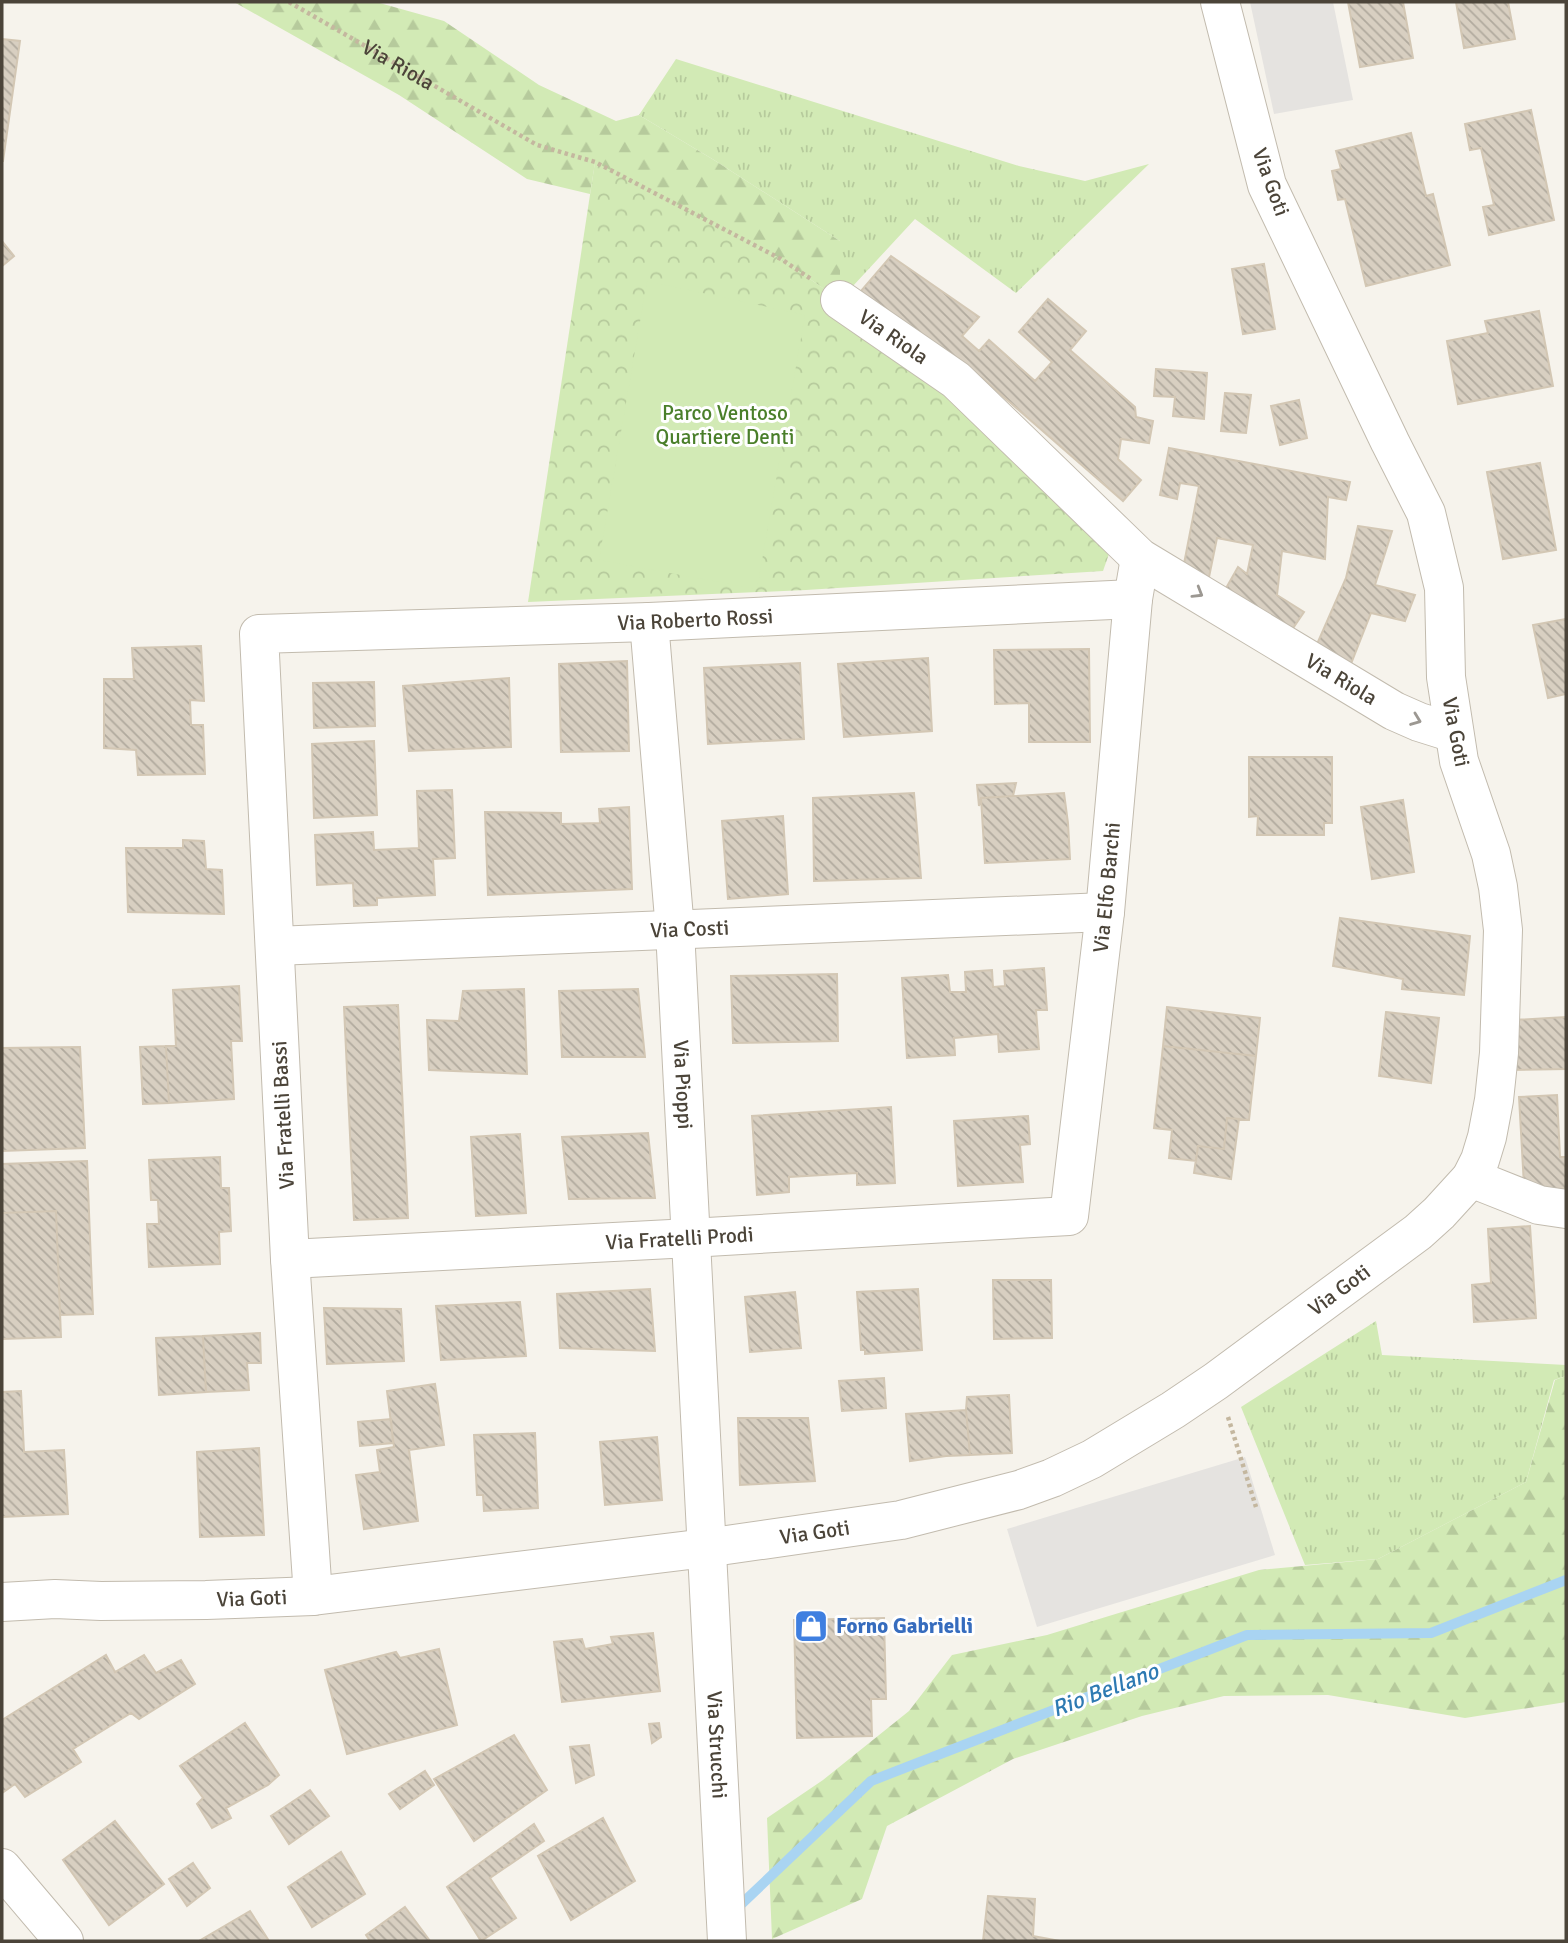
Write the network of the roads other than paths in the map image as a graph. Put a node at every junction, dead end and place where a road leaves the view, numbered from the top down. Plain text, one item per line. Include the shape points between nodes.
1 (1220, 2) edge
2 (840, 300) road end
3 (1140, 558) junction
4 (1133, 599) junction
5 (649, 622) junction
6 (259, 634) joint
7 (1454, 733) junction
8 (1105, 912) junction
9 (675, 930) junction
10 (275, 946) junction
11 (1471, 1178) junction
12 (1566, 1209) edge
13 (1069, 1216) joint
14 (690, 1238) junction
15 (290, 1259) junction
16 (706, 1548) junction
17 (313, 1596) junction
18 (2, 1602) edge
19 (2, 1868) edge
20 (64, 1941) edge
21 (727, 1941) edge

1 - 7 street, Via Goti via 1267,186 1426,513 1444,588 1446,677
2 - 3 street, Via Riola via 956,380
3 - 4 street, Via Elfo Barchi
3 -> 7 street, Via Riola via 1394,711
4 - 5 street, Via Roberto Rossi
4 - 8 street, Via Elfo Barchi
5 - 6 street, Via Roberto Rossi
5 - 9 street, Via Pioppi
6 - 10 street, Via Fratelli Bassi
7 - 11 street, Via Goti via 1491,854 1503,930 1494,1100 1487,1137
8 - 9 street, Via Costi
8 - 13 street, Via Elfo Barchi
9 - 10 street, Via Costi
9 - 14 street, Via Pioppi
10 - 15 street, Via Fratelli Bassi
11 - 12 street via 1539,1205
11 - 16 street, Via Goti via 1418,1231 1216,1381 1093,1459 1019,1490 901,1520
13 - 14 street, Via Fratelli Prodi
14 - 15 street, Via Fratelli Prodi
14 - 16 street, Via Pioppi
15 - 17 street, Via Fratelli Bassi
16 - 17 street, Via Goti
16 - 21 street, Via Strucchi
17 - 18 street, Via Goti
19 - 20 street

